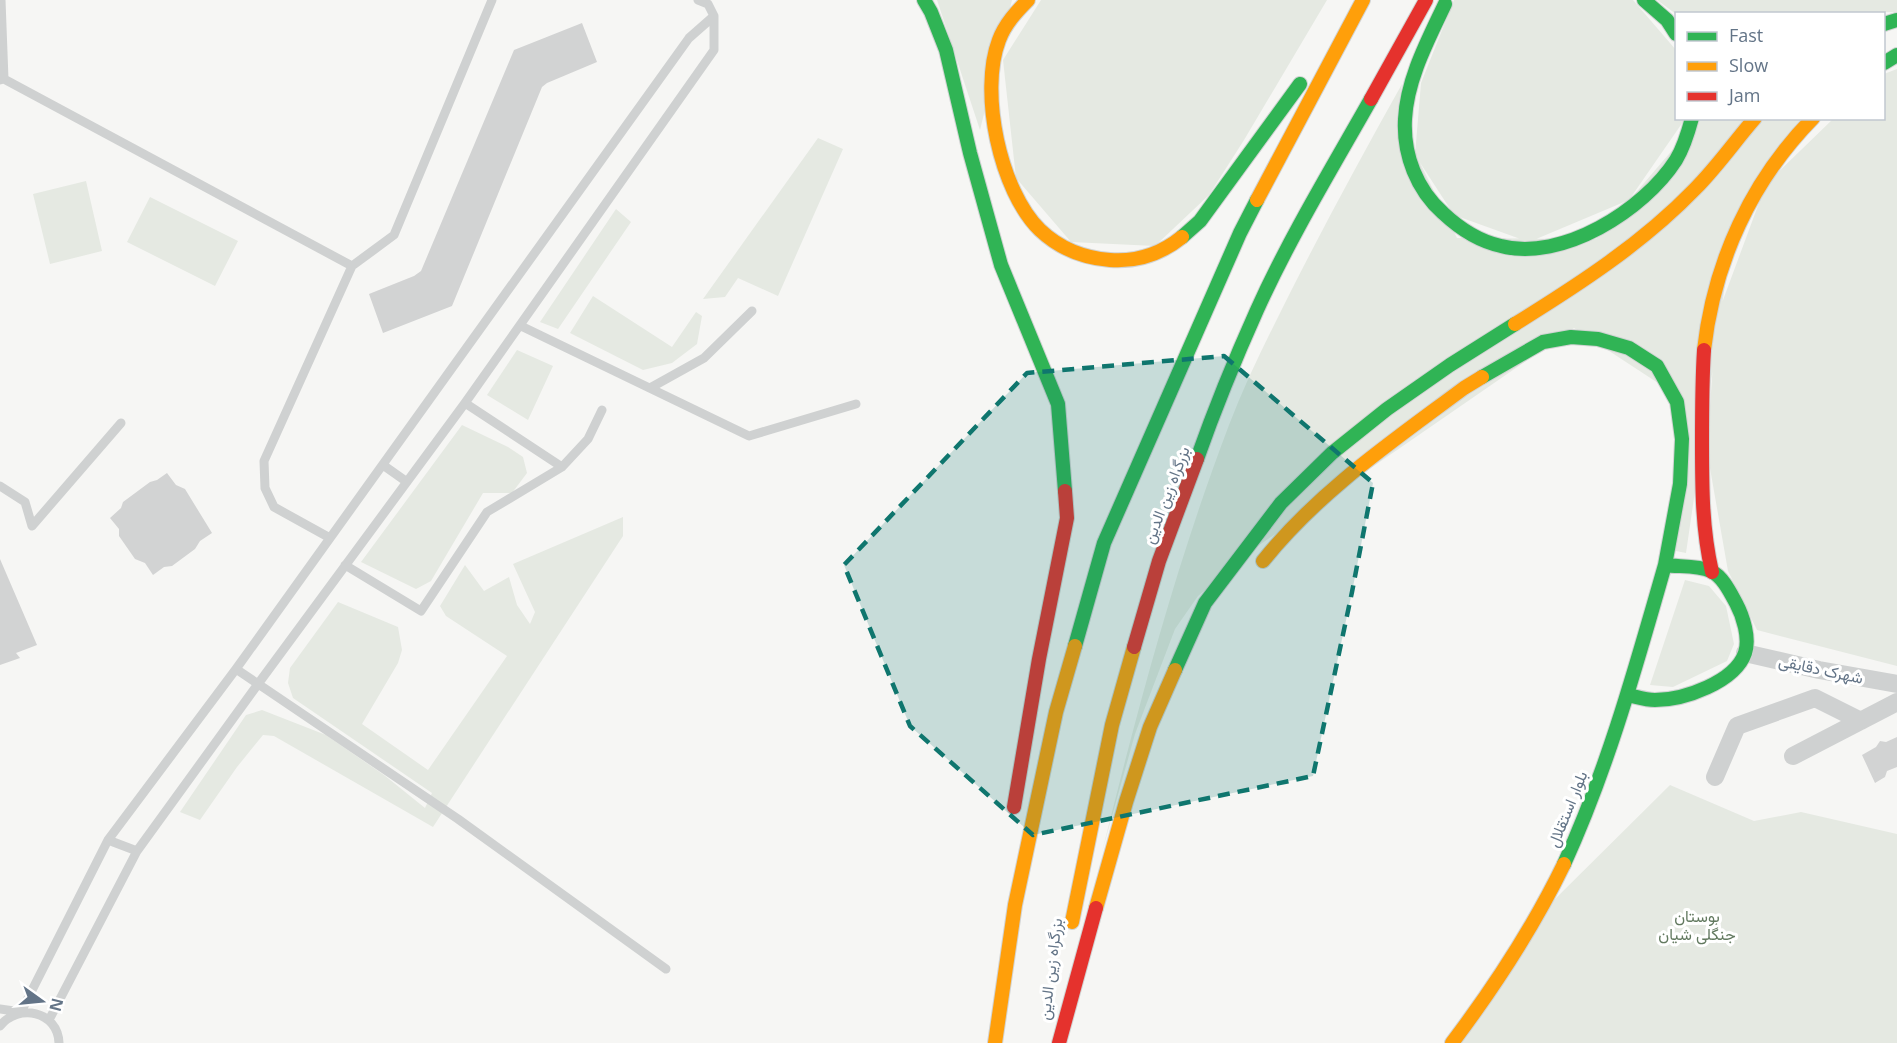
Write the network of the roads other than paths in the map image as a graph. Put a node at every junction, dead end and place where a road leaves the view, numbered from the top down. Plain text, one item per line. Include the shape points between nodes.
1 (1, 0) edge
2 (492, 0) edge
3 (698, 0) edge
4 (924, 0) edge
5 (1028, 0) edge
6 (1362, 0) edge
7 (1426, 0) edge
8 (1447, 0) edge
9 (1644, 0) edge
10 (714, 16) junction
11 (1675, 31) edge
12 (2, 79) edge
13 (1691, 120) edge
14 (1753, 120) edge
15 (1811, 120) edge
16 (352, 266) junction
17 (752, 311) dead end
18 (521, 326) junction
19 (650, 388) junction
20 (465, 403) junction
21 (856, 404) dead end
22 (602, 410) dead end
23 (121, 423) dead end
24 (383, 465) junction
25 (562, 467) junction
26 (407, 482) junction
27 (0, 486) edge
28 (1701, 507) junction
29 (330, 538) junction
30 (345, 565) junction
31 (1665, 565) junction
32 (1712, 572) junction
33 (1680, 574) junction
34 (1251, 576) dead end
35 (1209, 628) dead end
36 (1745, 652) junction
37 (1176, 667) junction
38 (236, 669) junction
39 (258, 684) junction
40 (1897, 684) edge
41 (1639, 700) junction
42 (1897, 702) edge
43 (1861, 721) junction
44 (1626, 741) dead end
45 (1793, 756) dead end
46 (1715, 777) dead end
47 (1609, 790) dead end
48 (1012, 819) dead end
49 (108, 840) junction
50 (137, 851) junction
51 (1008, 876) dead end
52 (1012, 922) junction
53 (1071, 932) dead end
54 (1068, 954) dead end
55 (666, 969) dead end
56 (0, 1009) edge
57 (21, 1012) junction
58 (49, 1020) junction
59 (0, 1026) edge
60 (59, 1043) edge
61 (995, 1043) edge
62 (1059, 1043) edge
63 (1452, 1043) edge

1 - 12 lane
2 - 16 lane via 394,235
3 - 10 lane via 708,4
4 - 48 main road via 946,50 1001,265 1058,404 1066,518
5 - 6 main road via 1007,23 997,44 991,101 1001,156 1018,200 1032,221 1062,246 1084,256 1127,260 1168,248 1200,221
6 - 52 main road via 1240,233 1104,543 1056,712
7 - 53 main road, بزرگراه زین الدین via 1297,230 1224,388 1159,561 1112,725
8 - 13 main road via 1412,87 1405,139 1412,169 1423,192 1449,222 1469,236 1495,245 1533,250 1557,246 1611,222 1660,182 1679,154
9 - 11 main road
10 - 18 lane via 714,50
10 - 24 lane via 689,38
12 - 16 lane
14 - 37 main road via 1696,188 1660,222 1564,293 1387,409 1332,453 1281,503 1205,603
15 - 28 main road via 1778,158 1749,202 1712,295 1703,367
16 - 29 lane via 264,461 265,488 274,507
17 - 19 lane via 704,358
18 - 19 lane
18 - 20 lane
19 - 21 lane via 748,436
20 - 25 lane
20 - 26 lane
22 - 25 lane via 588,439
23 - 27 lane via 32,526 25,502
24 - 26 lane
24 - 29 lane
25 - 30 lane via 487,512 421,611
26 - 30 lane
28 - 32 main road via 1704,543
28 - 33 main road
29 - 38 lane
30 - 39 lane
31 - 33 main road
31 - 34 main road, بلوار استقلال via 1680,484 1682,439 1677,402 1657,366 1629,348 1598,339 1571,338 1543,342 1455,395 1354,470 1286,532
31 - 41 main road, بلوار استقلال
32 - 33 main road via 1698,568
32 - 36 main road via 1727,585 1740,611
35 - 37 main road
36 - 40 street, شهرک دقایقی
36 - 41 main road via 1733,670 1715,684 1690,695
37 - 62 main road via 1132,780
38 - 39 lane
38 - 49 lane
39 - 50 lane
39 - 55 lane via 458,819
41 - 63 main road, بلوار استقلال via 1548,896 1516,954
42 - 43 street
43 - 45 street
43 - 46 street via 1815,698 1737,726
44 - 47 main road, بلوار استقلال
49 - 50 lane
49 - 57 lane
50 - 58 lane
51 - 52 main road
52 - 61 main road
54 - 62 main road, بزرگراه زین الدین
56 - 57 lane
57 - 58 lane
57 - 59 lane
58 - 60 lane

